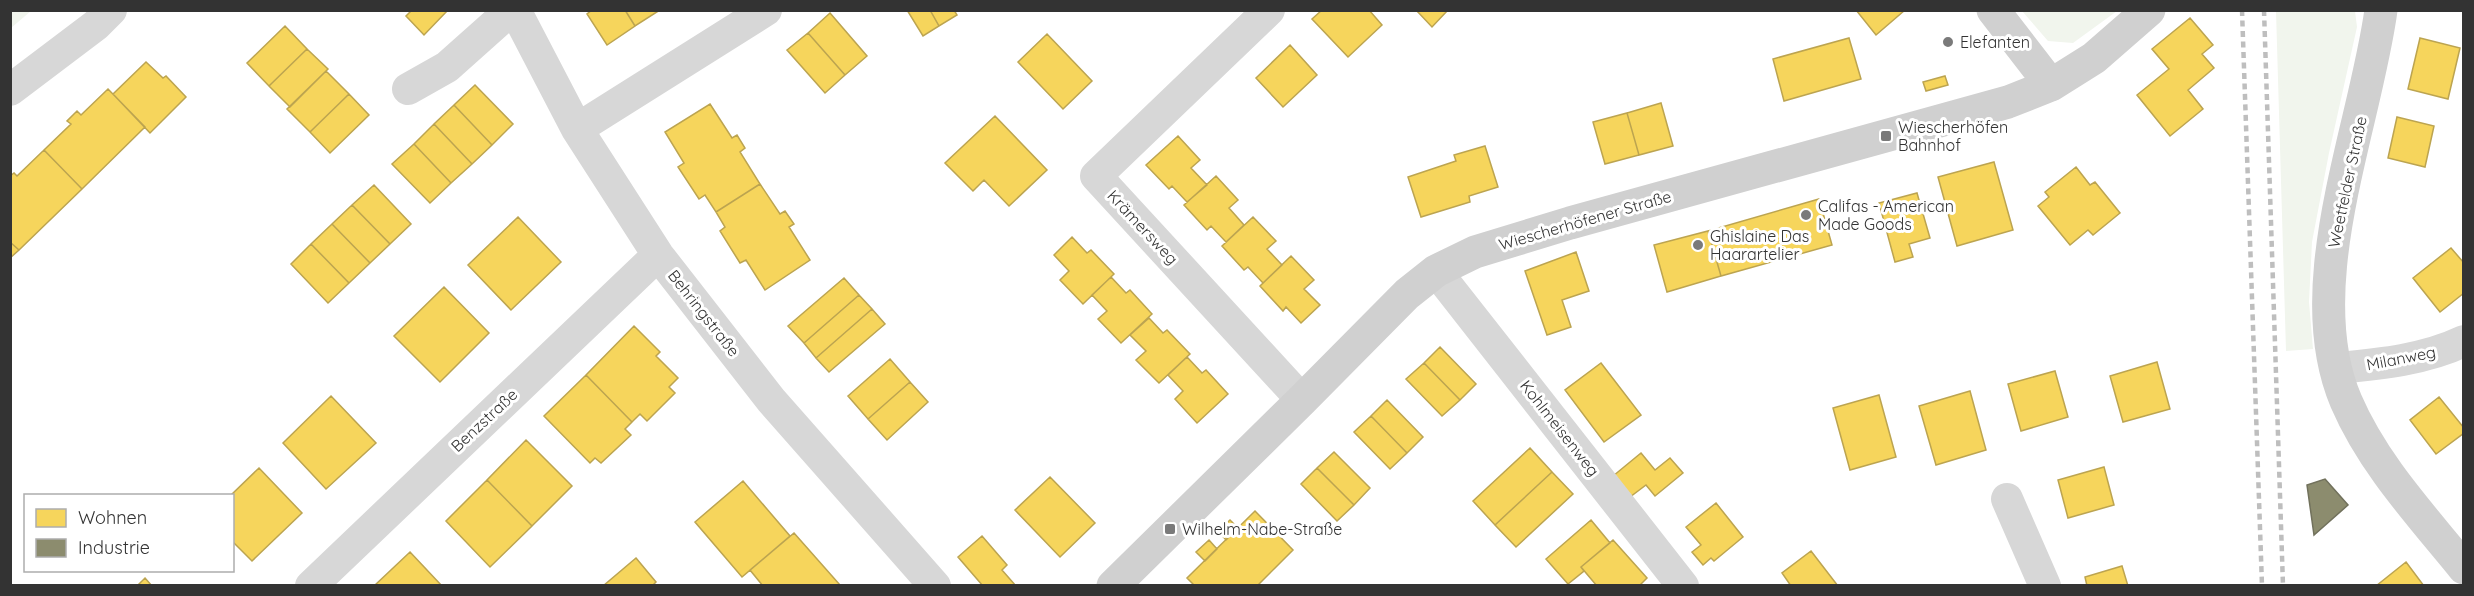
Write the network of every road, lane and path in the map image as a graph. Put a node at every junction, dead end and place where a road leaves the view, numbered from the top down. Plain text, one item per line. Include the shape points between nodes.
1 (111, 10) edge
2 (513, 10) edge
3 (766, 10) edge
4 (1269, 10) edge
5 (1993, 10) edge
6 (2149, 10) edge
7 (2381, 10) edge
8 (2051, 85) junction
9 (408, 89) dead end
10 (10, 90) edge
11 (577, 129) junction
12 (658, 255) junction
13 (1436, 271) junction
14 (2463, 341) edge
15 (2337, 368) junction
16 (1302, 400) junction
17 (2007, 499) dead end
18 (2463, 568) edge
19 (311, 585) edge
20 (935, 585) edge
21 (1113, 585) edge
22 (1683, 585) edge
23 (2044, 585) edge

1 - 10 street
2 - 9 street, Behringstraße via 447,67
2 - 11 street, Behringstraße
3 - 11 street
4 - 16 street, Krämersweg via 1096,176
5 - 8 street
6 - 8 street, Wiescherhöfener Straße via 2094,58
7 - 15 street, Weetfelder Straße via 2332,237 2330,332
8 - 13 street, Wiescherhöfener Straße via 2008,102 1570,223 1475,252
11 - 12 street, Behringstraße
12 - 19 street, Benzstraße
12 - 20 street, Behringstraße via 771,400
13 - 16 street, Wiescherhöfener Straße via 1407,294
13 - 22 street, Kohlmeisenweg
14 - 15 street, Milanweg via 2414,358
15 - 18 street, Weetfelder Straße via 2345,399 2387,473
16 - 21 street, Wiescherhöfener Straße
17 - 23 street

